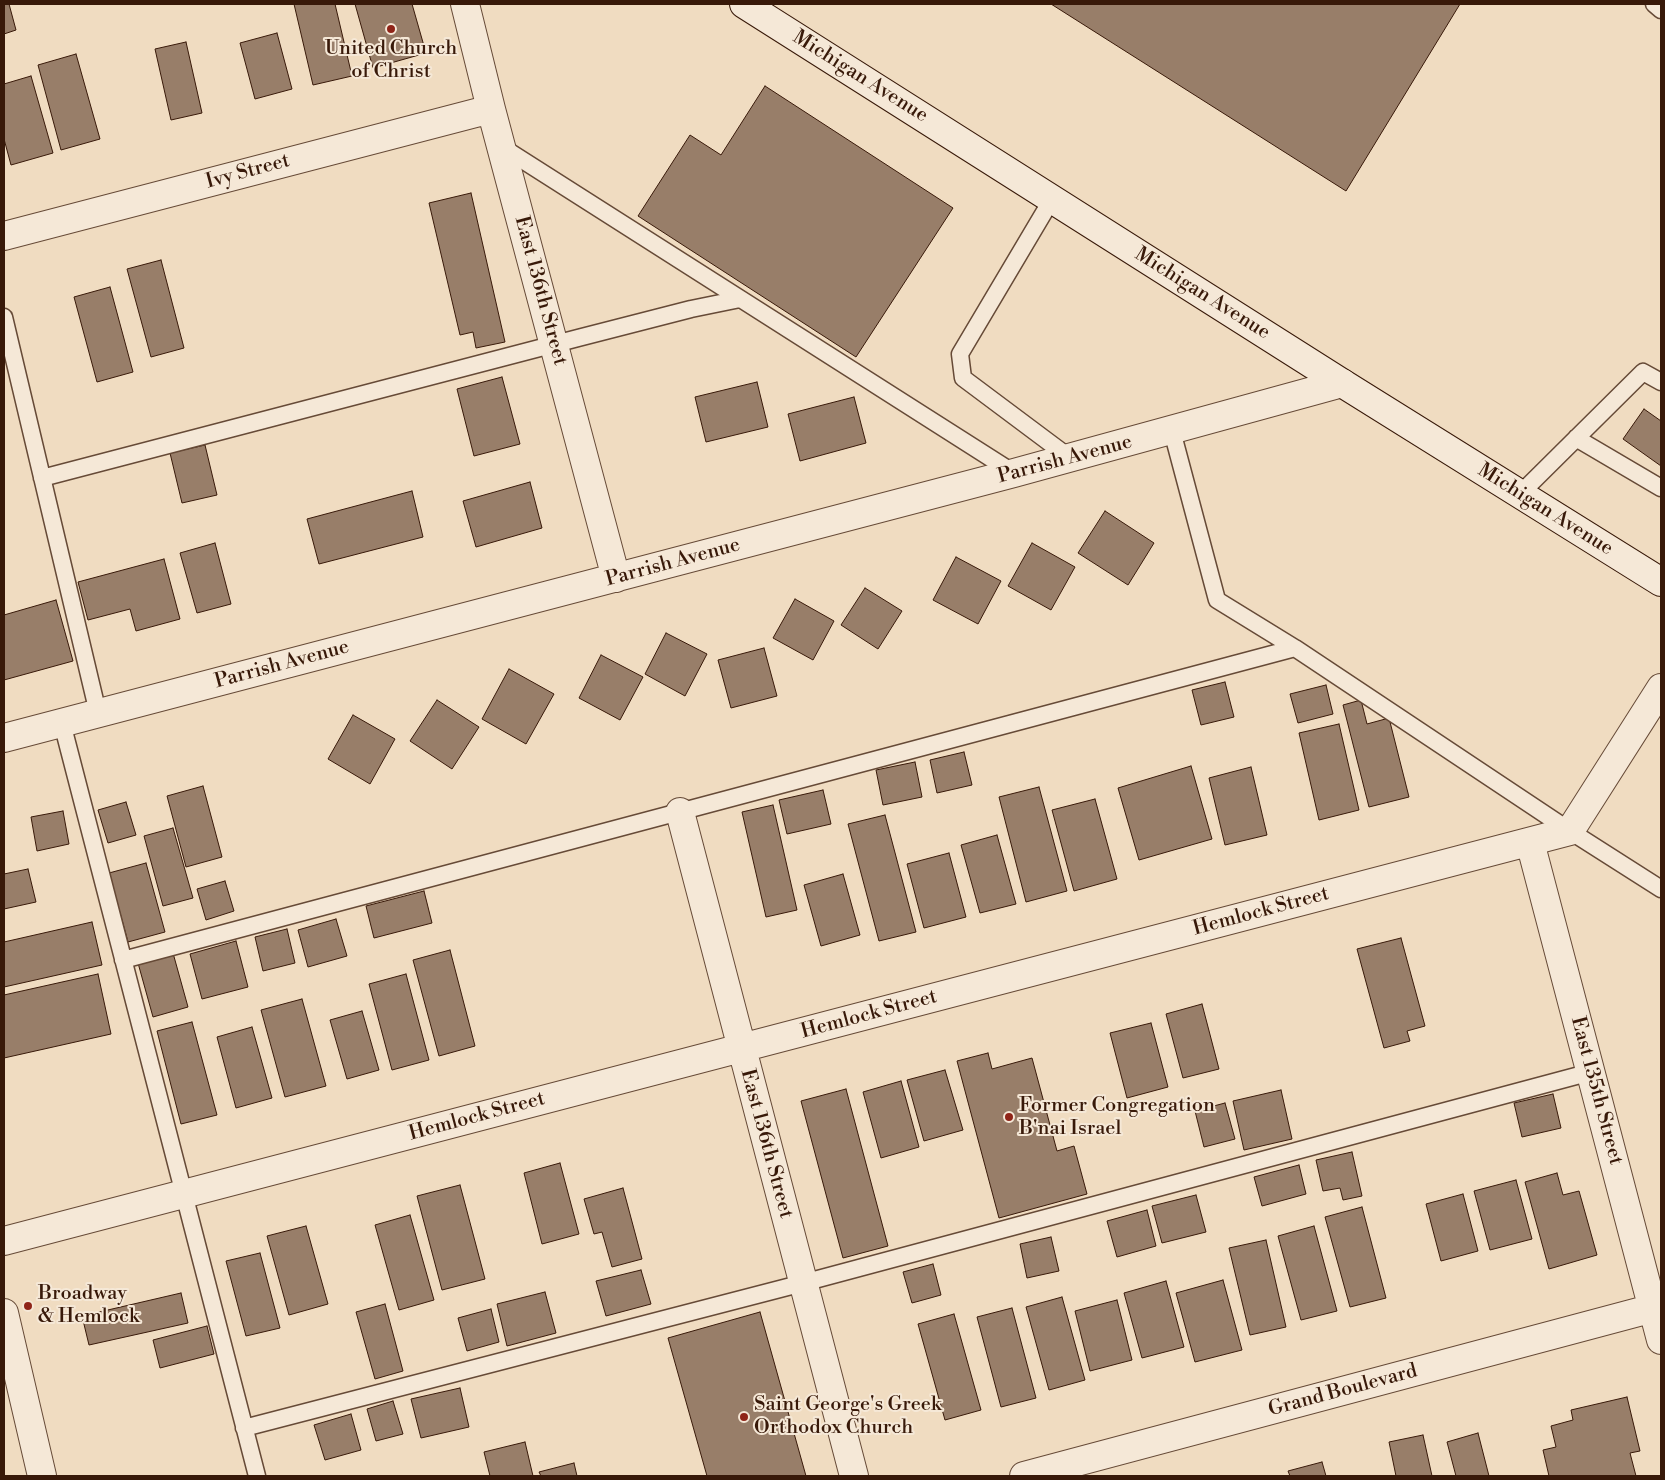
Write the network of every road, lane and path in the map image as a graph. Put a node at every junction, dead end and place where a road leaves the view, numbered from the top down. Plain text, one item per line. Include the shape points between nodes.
1 (465, 4) edge
2 (744, 4) edge
3 (1654, 4) edge
4 (1661, 10) edge
5 (492, 109) junction
6 (502, 147) junction
7 (1052, 199) junction
8 (4, 236) edge
9 (740, 299) junction
10 (4, 317) edge
11 (554, 344) junction
12 (1661, 382) edge
13 (1342, 383) junction
14 (1172, 431) junction
15 (1576, 438) junction
16 (1070, 458) junction
17 (1014, 474) junction
18 (42, 478) junction
19 (1661, 488) edge
20 (1520, 494) junction
21 (616, 578) junction
22 (1661, 582) edge
23 (1295, 648) junction
24 (1661, 688) edge
25 (98, 713) junction
26 (62, 722) junction
27 (4, 738) edge
28 (680, 812) junction
29 (1570, 831) junction
30 (1530, 842) junction
31 (1661, 889) edge
32 (123, 960) junction
33 (741, 1048) junction
34 (1591, 1072) junction
35 (184, 1193) junction
36 (4, 1240) edge
37 (803, 1283) junction
38 (1657, 1307) edge
39 (4, 1313) edge
40 (1661, 1340) edge
41 (244, 1428) junction
42 (42, 1476) edge
43 (257, 1476) edge
44 (854, 1476) edge
45 (1024, 1476) edge

1 - 5 street, East 136th Street
2 - 7 street, Michigan Avenue
3 - 4 lane
5 - 6 street, East 136th Street
5 - 8 street, Ivy Street
6 - 9 lane
6 - 11 street, East 136th Street
7 - 13 street, Michigan Avenue
7 - 16 lane via 960,354 963,378
9 - 11 lane
9 - 17 lane
10 - 18 lane
11 - 18 lane
11 - 21 street, East 136th Street
12 - 15 lane via 1642,372
13 - 14 street, Parrish Avenue
13 - 20 street, Michigan Avenue
14 - 16 street, Parrish Avenue
14 - 23 lane via 1217,600
15 - 19 lane
15 - 20 lane
16 - 17 street, Parrish Avenue
17 - 21 street, Parrish Avenue
18 - 25 lane
20 - 22 street, Michigan Avenue
21 - 25 street, Parrish Avenue
23 - 28 lane
23 - 29 lane
24 - 29 street
25 - 26 street, Parrish Avenue
26 - 27 street, Parrish Avenue
26 - 32 lane
28 - 32 lane
28 - 33 street, East 136th Street
29 - 30 street, Hemlock Street
29 - 31 lane
30 - 33 street, Hemlock Street
30 - 34 street, East 135th Street
32 - 35 lane
33 - 35 street, Hemlock Street
33 - 37 street, East 136th Street
34 - 37 lane
34 - 38 street, East 135th Street
35 - 36 street, Hemlock Street
35 - 41 lane
37 - 41 lane
37 - 44 street, East 136th Street
38 - 40 street, East 135th Street
38 - 45 street, Grand Boulevard
39 - 42 street
41 - 43 lane

